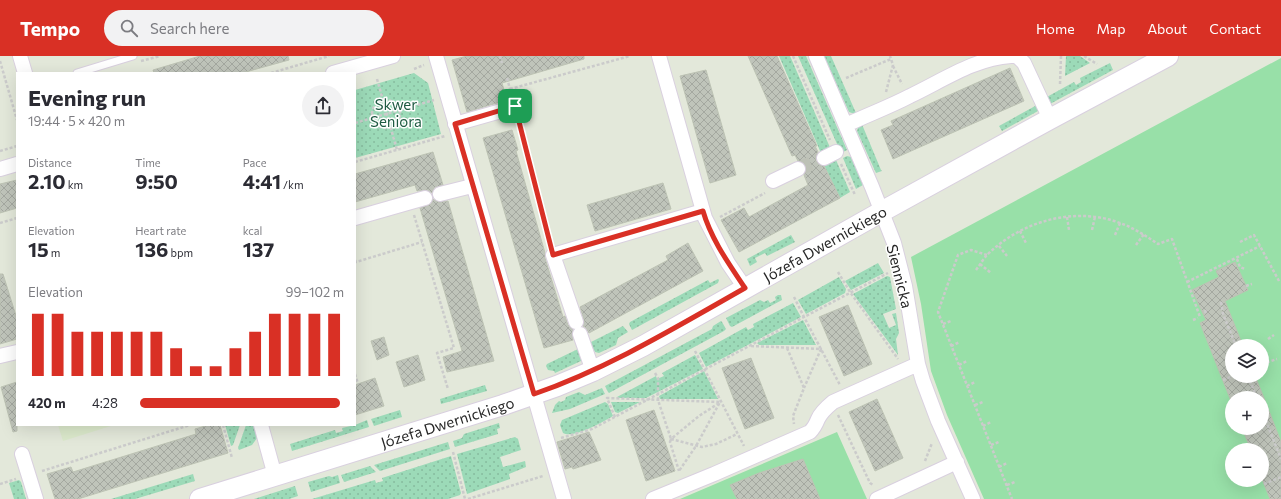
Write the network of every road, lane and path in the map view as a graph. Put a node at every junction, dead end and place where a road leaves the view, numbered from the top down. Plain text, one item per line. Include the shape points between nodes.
1 (20, 56) edge
2 (133, 56) edge
3 (329, 56) edge
4 (392, 56) edge
5 (436, 56) edge
6 (500, 56) edge
7 (630, 56) edge
8 (659, 56) edge
9 (793, 56) edge
10 (816, 56) edge
11 (1013, 56) edge
12 (1061, 56) edge
13 (1084, 56) edge
14 (1168, 56) edge
15 (890, 57) edge
16 (371, 59) edge
17 (0, 61) edge
18 (502, 63) dead end
19 (1097, 64) dead end
20 (893, 65) junction
21 (26, 72) edge
22 (80, 72) edge
23 (273, 72) edge
24 (336, 72) edge
25 (507, 78) dead end
26 (846, 78) dead end
27 (377, 79) dead end
28 (1060, 84) dead end
29 (510, 89) junction
30 (908, 97) junction
31 (383, 100) junction
32 (434, 100) dead end
33 (515, 106) junction
34 (883, 108) junction
35 (400, 110) junction
36 (387, 114) junction
37 (16, 117) edge
38 (373, 118) junction
39 (1050, 119) junction
40 (356, 123) edge
41 (455, 124) junction
42 (846, 125) junction
43 (390, 128) junction
44 (445, 136) dead end
45 (16, 146) edge
46 (397, 150) junction
47 (0, 151) edge
48 (356, 162) edge
49 (16, 164) edge
50 (0, 169) edge
51 (798, 169) tunnel mouth
52 (773, 181) joint
53 (472, 186) junction
54 (440, 194) dead end
55 (855, 195) dead end
56 (425, 198) dead end
57 (410, 202) junction
58 (881, 212) junction
59 (705, 217) junction
60 (1067, 217) junction
61 (1095, 217) junction
62 (16, 218) edge
63 (356, 218) edge
64 (0, 223) edge
65 (1120, 223) junction
66 (1069, 230) dead end
67 (1092, 230) dead end
68 (1020, 231) junction
69 (1144, 234) junction
70 (1115, 235) dead end
71 (422, 242) junction
72 (1240, 242) dead end
73 (1026, 243) dead end
74 (1136, 245) dead end
75 (999, 246) junction
76 (1260, 246) junction
77 (553, 255) junction
78 (987, 255) junction
79 (1007, 256) dead end
80 (1237, 259) junction
81 (356, 262) edge
82 (980, 264) junction
83 (1245, 269) dead end
84 (976, 270) dead end
85 (838, 272) dead end
86 (891, 272) dead end
87 (990, 273) dead end
88 (1279, 281) dead end
89 (1187, 282) junction
90 (1252, 284) dead end
91 (1246, 286) dead end
92 (745, 288) junction
93 (850, 292) junction
94 (794, 297) dead end
95 (1221, 302) dead end
96 (1205, 310) dead end
97 (1206, 314) dead end
98 (804, 317) junction
99 (1193, 320) dead end
100 (951, 321) dead end
101 (943, 324) junction
102 (1274, 335) dead end
103 (1233, 339) edge
104 (1268, 339) dead end
105 (960, 342) dead end
106 (749, 346) junction
107 (951, 346) junction
108 (787, 348) junction
109 (821, 349) junction
110 (695, 351) dead end
111 (16, 352) edge
112 (0, 356) edge
113 (1277, 359) dead end
114 (967, 361) dead end
115 (1269, 362) edge
116 (902, 364) dead end
117 (918, 364) junction
118 (959, 365) junction
119 (705, 369) junction
120 (592, 371) junction
121 (655, 373) dead end
122 (356, 377) edge
123 (975, 382) dead end
124 (358, 384) dead end
125 (967, 386) junction
126 (804, 388) junction
127 (448, 389) dead end
128 (534, 394) junction
129 (657, 394) junction
130 (846, 396) junction
131 (646, 400) junction
132 (658, 400) junction
133 (720, 402) junction
134 (833, 402) junction
135 (983, 402) dead end
136 (975, 405) junction
137 (615, 417) junction
138 (991, 422) dead end
139 (187, 426) edge
140 (223, 426) edge
141 (260, 426) edge
142 (983, 426) junction
143 (1269, 429) edge
144 (557, 432) dead end
145 (737, 434) junction
146 (671, 439) junction
147 (795, 440) junction
148 (933, 441) dead end
149 (999, 442) dead end
150 (991, 445) junction
151 (696, 446) junction
152 (452, 452) dead end
153 (22, 454) dead end
154 (232, 458) dead end
155 (750, 459) junction
156 (1281, 459) edge
157 (957, 462) junction
158 (924, 463) dead end
159 (1007, 463) dead end
160 (999, 466) junction
161 (679, 471) junction
162 (28, 475) junction
163 (275, 476) junction
164 (1281, 477) edge
165 (546, 481) dead end
166 (1015, 482) dead end
167 (1269, 482) edge
168 (0, 484) edge
169 (1007, 485) junction
170 (684, 487) junction
171 (878, 498) edge
172 (36, 499) edge
173 (200, 499) edge
174 (465, 499) edge
175 (468, 499) edge
176 (564, 499) edge
177 (653, 499) edge
178 (973, 499) edge
179 (1012, 499) edge

1 - 21 street
2 - 22 lane
3 - 23 path
4 - 16 street
5 - 41 street
6 - 18 path
7 - 29 path
8 - 59 street
9 - 55 path via 830,155
10 - 42 street, Siennicka
11 - 30 street via 988,60
11 - 39 street via 1024,63
12 - 28 path
13 - 19 path
14 - 39 street, Józefa Dwernickiego
15 - 20 path
15 - 26 path
16 - 24 street
17 - 37 path
20 - 30 path
20 - 34 path
25 - 29 path
27 - 31 path
29 - 33 path
30 - 34 street
31 - 35 path via 394,102
31 - 36 path
31 - 38 path via 375,105
32 - 35 path
33 - 41 street
33 - 77 path
34 - 42 street
35 - 36 path
35 - 43 path via 398,122
36 - 38 path
36 - 43 path
38 - 40 path
38 - 43 path via 382,127
39 - 58 street, Józefa Dwernickiego
41 - 53 street
42 - 58 street, Siennicka
43 - 46 path
44 - 46 path
45 - 47 path
46 - 48 path
49 - 50 street
51 - 52 street
52 - 59 path via 772,190
53 - 54 street
53 - 128 street
56 - 57 street
57 - 63 street
57 - 71 path
58 - 92 street, Józefa Dwernickiego
58 - 117 street, Siennicka via 894,243 905,286
59 - 77 street
59 - 92 street via 728,263
60 - 61 path
60 - 66 path
60 - 68 path via 1042,222
61 - 65 path
61 - 67 path
62 - 64 path
65 - 69 path
65 - 70 path
68 - 73 path
68 - 75 path
69 - 74 path
69 - 89 path via 1158,244 1172,239
71 - 81 path
71 - 127 path via 454,348 437,353
72 - 76 path via 1254,236
75 - 78 path
75 - 79 path
76 - 80 path
76 - 88 path
77 - 120 street
78 - 82 path
78 - 101 path via 971,250 958,255 938,312
80 - 83 path via 1240,267
80 - 89 path
82 - 84 path
82 - 87 path
85 - 93 path
86 - 93 path
89 - 99 path via 1199,317
90 - 91 path
92 - 120 street, Józefa Dwernickiego via 643,346
93 - 98 path
93 - 116 path
94 - 98 path
95 - 103 path
96 - 97 path
98 - 106 path
98 - 109 path
100 - 101 path
101 - 107 path
102 - 104 path
105 - 107 path
106 - 108 path
106 - 119 path
107 - 118 path
108 - 109 path
108 - 126 path
109 - 126 path
109 - 130 path
110 - 119 path
111 - 112 street
113 - 115 path
114 - 118 path
117 - 130 street
117 - 157 street, Siennicka via 938,421
118 - 125 path
119 - 129 path
119 - 133 path
120 - 128 street, Józefa Dwernickiego
121 - 129 path via 658,378
122 - 124 path
123 - 125 path
125 - 136 path
126 - 147 path via 793,416
128 - 163 street, Józefa Dwernickiego
128 - 176 street
129 - 131 path
129 - 132 path
130 - 134 street
131 - 132 path
131 - 137 path
131 - 137 path via 607,398
132 - 133 path
132 - 146 path
133 - 145 path
133 - 146 path
133 - 151 path
134 - 147 street via 825,408 810,432
134 - 171 path via 870,483 876,488
135 - 136 path
136 - 142 path
137 - 144 path via 592,429 559,439
138 - 142 path
139 - 162 path
140 - 154 path
141 - 163 street
142 - 150 path
143 - 156 path
145 - 151 path via 716,444
145 - 155 path
146 - 151 path
146 - 161 path
147 - 155 street
148 - 158 path
149 - 150 path
150 - 160 path
151 - 161 path
152 - 174 path
153 - 162 street
155 - 170 street
157 - 171 street
157 - 178 street, Siennicka
159 - 160 path
160 - 169 path
161 - 170 path
162 - 168 path
162 - 172 street
163 - 173 street, Józefa Dwernickiego
164 - 167 path
165 - 175 path via 544,475
166 - 169 path
169 - 179 path
170 - 177 street

